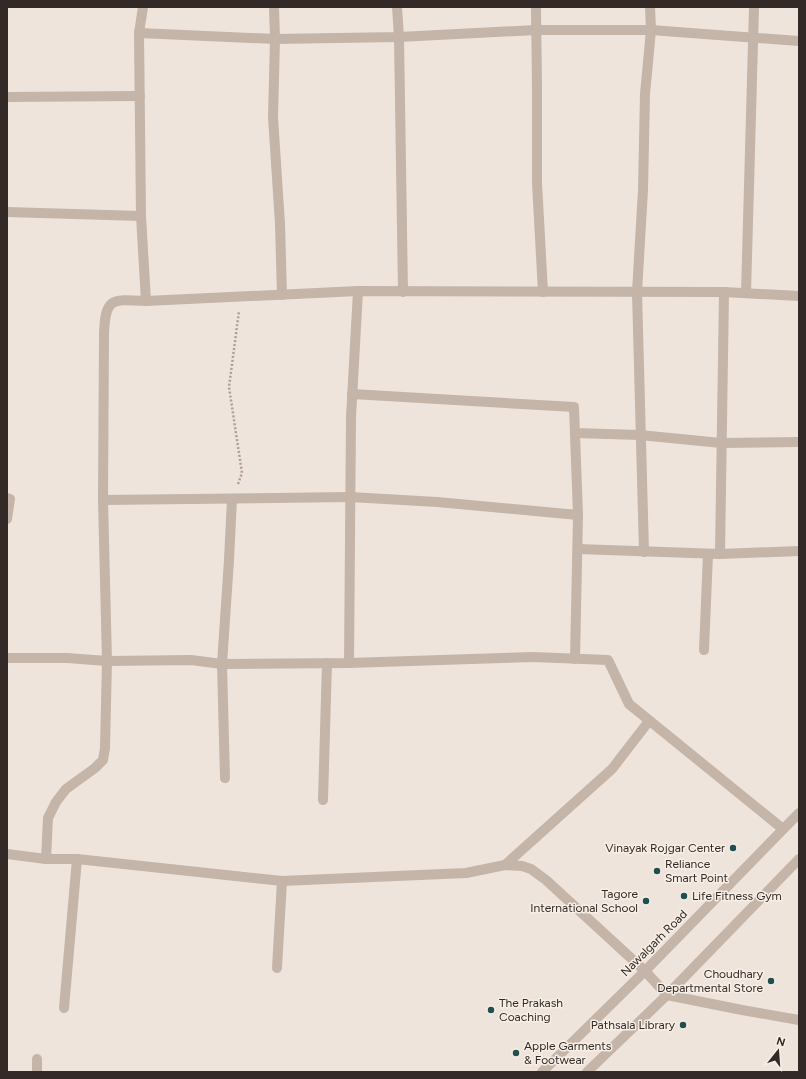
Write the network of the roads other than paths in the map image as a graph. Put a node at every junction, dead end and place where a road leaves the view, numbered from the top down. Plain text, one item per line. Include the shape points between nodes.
1 (143, 7) edge
2 (274, 7) edge
3 (397, 7) edge
4 (536, 7) edge
5 (650, 7) edge
6 (754, 7) edge
7 (536, 30) junction
8 (651, 30) junction
9 (139, 33) junction
10 (752, 36) junction
11 (399, 37) junction
12 (275, 39) junction
13 (799, 41) edge
14 (140, 96) junction
15 (7, 97) edge
16 (7, 212) edge
17 (141, 216) junction
18 (358, 291) junction
19 (403, 292) junction
20 (543, 292) junction
21 (636, 292) junction
22 (724, 292) junction
23 (746, 293) junction
24 (282, 295) junction
25 (799, 296) edge
26 (146, 301) junction
27 (352, 394) junction
28 (575, 433) junction
29 (640, 435) junction
30 (799, 442) edge
31 (721, 444) junction
32 (350, 497) junction
33 (7, 498) edge
34 (232, 499) junction
35 (103, 500) junction
36 (578, 515) junction
37 (7, 518) edge
38 (578, 549) junction
39 (799, 551) edge
40 (644, 552) junction
41 (708, 554) junction
42 (720, 554) junction
43 (704, 650) dead end
44 (7, 658) edge
45 (575, 659) junction
46 (107, 661) junction
47 (327, 663) junction
48 (349, 663) junction
49 (222, 664) junction
50 (649, 721) junction
51 (225, 778) dead end
52 (323, 800) dead end
53 (799, 813) edge
54 (783, 829) junction
55 (7, 854) edge
56 (46, 859) junction
57 (77, 859) junction
58 (799, 859) edge
59 (505, 866) junction
60 (282, 881) junction
61 (277, 968) dead end
62 (645, 971) junction
63 (667, 995) junction
64 (64, 1008) dead end
65 (799, 1020) edge
66 (37, 1059) dead end
67 (37, 1072) edge
68 (542, 1072) edge
69 (587, 1072) edge

1 - 9 street
2 - 12 street
3 - 11 street
4 - 7 street
5 - 8 street
6 - 10 street
7 - 8 street
7 - 11 street
7 - 20 street via 537,183
8 - 10 street
8 - 21 street via 644,94 643,190
9 - 12 street
9 - 14 street
10 - 13 street
10 - 23 street
11 - 12 street
11 - 19 street
12 - 24 street via 273,117
14 - 15 street
14 - 17 street
16 - 17 street
17 - 26 street
18 - 19 street
18 - 24 street
18 - 27 street
19 - 20 street
20 - 21 street
21 - 22 street
21 - 29 street
22 - 23 street
22 - 31 street
23 - 25 street
24 - 26 street
26 - 35 street via 113,302 107,308 104,319
27 - 28 street via 574,407
27 - 32 street
28 - 29 street
28 - 36 street
29 - 31 street
29 - 40 street
30 - 31 street
31 - 42 street
32 - 34 street
32 - 36 street
32 - 48 street
33 - 37 street via 10,499
34 - 35 street
34 - 49 street
35 - 46 street
36 - 38 street
38 - 40 street
38 - 45 street
39 - 42 street
40 - 41 street
41 - 42 street
41 - 43 street
44 - 46 street
45 - 48 street via 533,657
45 - 50 street via 608,660 629,704
46 - 49 street via 191,660
46 - 56 street via 103,760 66,789 56,802 48,818
47 - 48 street
47 - 49 street
47 - 52 street
49 - 51 street
50 - 54 street
50 - 59 street via 612,769
53 - 54 street, Nawalgarh Road
54 - 62 street, Nawalgarh Road
55 - 56 street
56 - 57 street
57 - 60 street
57 - 64 street
58 - 63 street
59 - 60 street via 466,873
59 - 62 street via 531,869 546,880
60 - 61 street
62 - 63 street
62 - 68 street, Nawalgarh Road
63 - 65 street
63 - 69 street
66 - 67 street

